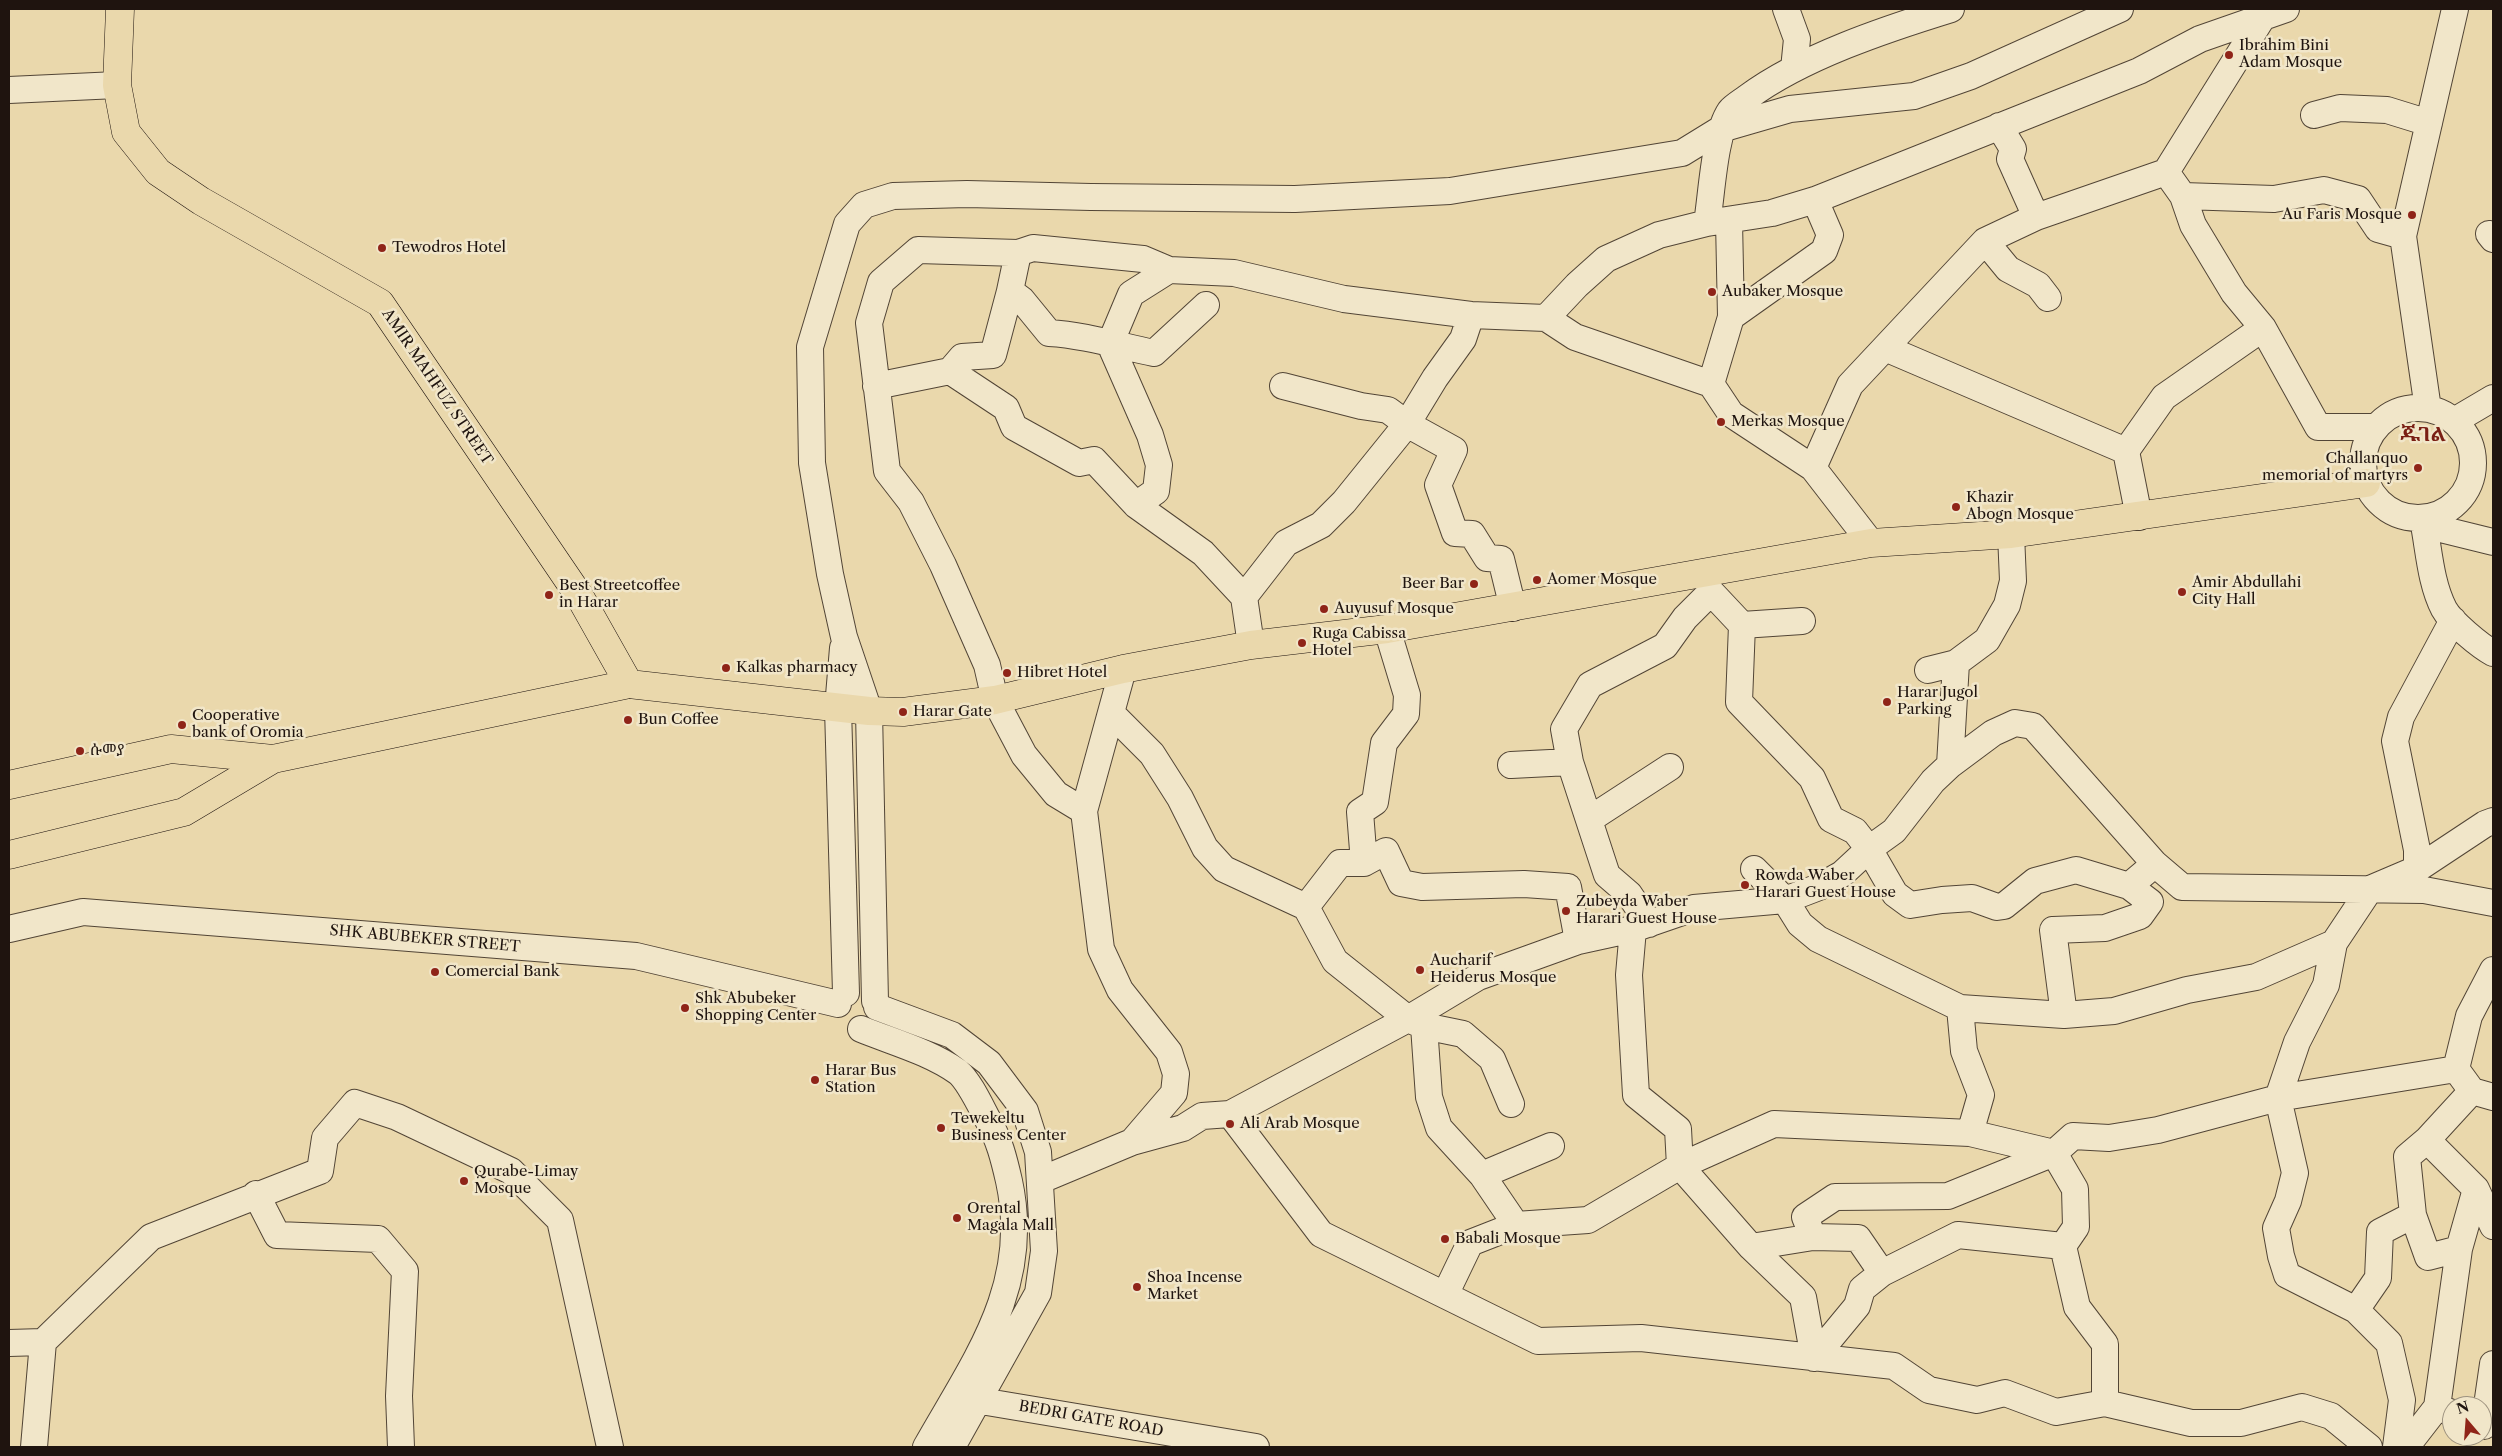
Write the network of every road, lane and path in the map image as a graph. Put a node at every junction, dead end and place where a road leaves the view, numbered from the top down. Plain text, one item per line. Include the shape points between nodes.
1 (120, 9) edge
2 (1786, 9) edge
3 (1951, 9) edge
4 (2120, 9) edge
5 (2286, 9) edge
6 (2456, 9) edge
7 (2262, 18) junction
8 (1794, 70) junction
9 (117, 85) junction
10 (9, 90) edge
11 (2314, 115) dead end
12 (2429, 123) junction
13 (1999, 126) junction
14 (1721, 129) junction
15 (2166, 172) junction
16 (2184, 196) junction
17 (1815, 200) junction
18 (2036, 217) junction
19 (1718, 222) junction
20 (2403, 236) junction
21 (1985, 241) junction
22 (1018, 253) junction
23 (1169, 270) junction
24 (1010, 290) junction
25 (2048, 298) dead end
26 (1206, 305) dead end
27 (1470, 314) junction
28 (1731, 317) junction
29 (1546, 318) junction
30 (2263, 328) junction
31 (1110, 344) junction
32 (1885, 348) junction
33 (950, 371) junction
34 (1711, 384) junction
35 (876, 386) junction
36 (1283, 386) dead end
37 (2493, 398) edge
38 (2428, 409) junction
39 (2454, 421) junction
40 (1407, 424) junction
41 (2376, 427) junction
42 (2126, 451) junction
43 (1813, 468) junction
44 (2366, 483) junction
45 (1136, 505) junction
46 (2139, 517) junction
47 (2422, 521) junction
48 (2011, 534) junction
49 (2492, 542) edge
50 (1871, 544) junction
51 (1244, 597) junction
52 (1514, 608) junction
53 (2453, 620) junction
54 (1802, 621) dead end
55 (1742, 625) junction
56 (1387, 629) junction
57 (844, 637) junction
58 (1251, 645) junction
59 (2493, 653) edge
60 (1956, 663) junction
61 (1123, 668) junction
62 (1928, 670) dead end
63 (629, 684) junction
64 (995, 700) junction
65 (838, 708) junction
66 (869, 711) junction
67 (1112, 713) junction
68 (273, 759) junction
69 (1570, 762) junction
70 (1511, 765) dead end
71 (1950, 765) junction
72 (1670, 767) dead end
73 (9, 785) edge
74 (1084, 811) junction
75 (1590, 819) junction
76 (2493, 821) edge
77 (1869, 849) junction
78 (9, 855) edge
79 (844, 862) junction
80 (1364, 863) junction
81 (873, 864) junction
82 (2155, 864) junction
83 (1754, 869) dead end
84 (2417, 869) junction
85 (1607, 875) junction
86 (2129, 886) junction
87 (1568, 887) junction
88 (2370, 889) junction
89 (1785, 900) junction
90 (2493, 903) edge
91 (1306, 907) junction
92 (1641, 926) junction
93 (9, 929) edge
94 (1578, 941) junction
95 (2334, 943) junction
96 (2493, 970) edge
97 (842, 999) junction
98 (876, 1004) junction
99 (1960, 1008) junction
100 (2064, 1015) junction
101 (1416, 1022) junction
102 (861, 1030) junction
103 (989, 1063) junction
104 (2456, 1069) junction
105 (969, 1088) junction
106 (2483, 1094) edge
107 (2278, 1098) junction
108 (1511, 1104) dead end
109 (1230, 1114) junction
110 (1970, 1133) junction
111 (2427, 1140) junction
112 (1132, 1142) junction
113 (1551, 1146) dead end
114 (2054, 1153) junction
115 (1680, 1166) junction
116 (1482, 1175) junction
117 (1041, 1180) junction
118 (2476, 1189) junction
119 (256, 1194) junction
120 (1948, 1196) junction
121 (2412, 1215) junction
122 (1516, 1225) junction
123 (2493, 1226) edge
124 (1958, 1235) junction
125 (1813, 1237) junction
126 (2063, 1246) junction
127 (1014, 1247) junction
128 (1751, 1247) junction
129 (2459, 1249) junction
130 (1044, 1251) junction
131 (1882, 1274) junction
132 (1445, 1295) junction
133 (2356, 1310) junction
134 (43, 1342) junction
135 (9, 1343) edge
136 (1814, 1358) junction
137 (2493, 1364) edge
138 (2446, 1396) edge
139 (2489, 1396) edge
140 (966, 1398) junction
141 (2105, 1402) junction
142 (2442, 1413) edge
143 (949, 1441) edge
144 (34, 1447) edge
145 (401, 1447) edge
146 (610, 1447) edge
147 (1256, 1447) edge
148 (2369, 1447) edge
149 (2396, 1447) edge
150 (2406, 1447) edge

1 - 9 main road, AMIR MAHFUZ STREET
2 - 8 street via 1797,39
3 - 8 street via 1886,29
4 - 14 street via 1971,76 1914,96 1790,110
5 - 7 street
6 - 12 street
7 - 13 street via 2200,39 2139,71
7 - 15 street
8 - 14 street via 1759,89 1731,110
9 - 10 street
9 - 63 main road, AMIR MAHFUZ STREET via 126,132 158,172 201,201 380,303 580,597
11 - 12 street via 2340,108 2387,110
12 - 20 street
13 - 17 street
13 - 18 street via 2012,149 2010,159
14 - 19 street
14 - 57 street via 1682,152 1450,191 1295,199 967,194 893,196 864,205 847,224 810,347 812,464
15 - 16 street
15 - 18 street
16 - 20 street via 2274,199 2324,190 2358,199 2378,229
16 - 30 street via 2193,225 2234,292
17 - 19 street via 1772,213
17 - 28 street via 1830,235 1824,251
18 - 21 street
19 - 28 street
19 - 29 street via 1659,235 1606,259
20 - 38 street
21 - 25 street via 2008,269 2038,285
21 - 32 street
22 - 23 street via 1033,248 1142,259
22 - 24 street
22 - 35 street via 918,250 881,282 869,323
23 - 27 street via 1234,273 1344,299
23 - 31 street via 1131,294
24 - 31 street via 1049,333 1080,335
24 - 33 street via 993,355 962,357
26 - 31 street via 1154,353
27 - 29 street
27 - 40 street via 1463,339
28 - 34 street
29 - 34 street via 1575,336
30 - 41 street via 2318,427
30 - 42 street via 2164,397
31 - 45 street via 1150,435 1159,465 1156,491
32 - 42 street
32 - 43 street via 1850,385
33 - 35 street
33 - 45 street via 1006,408 1014,427 1079,463 1094,460
34 - 43 street via 1731,414
35 - 64 street via 887,471 910,502 943,565 987,665
36 - 40 street via 1388,410
37 - 39 street
38 - 39 street
38 - 41 street via 2400,411 2386,417
39 - 47 street via 2466,436 2472,453 2472,472 2466,489 2455,504
40 - 51 street via 1344,502 1321,525 1286,543
40 - 52 street via 1454,450 1438,485 1455,533 1472,534 1487,558 1501,559
41 - 44 street via 2363,454
42 - 46 street
43 - 50 street
44 - 46 main road
44 - 47 street via 2374,498 2387,509
45 - 51 street via 1203,553
46 - 48 main road
47 - 49 street
47 - 53 street via 2435,584 2444,610
48 - 50 main road
48 - 60 street via 2013,581 2007,605 1987,640
50 - 52 main road
51 - 58 street
52 - 56 main road
53 - 59 street
53 - 84 street via 2401,717 2395,741 2417,850
54 - 55 street
55 - 69 street via 1710,592 1684,618 1665,646 1590,685 1564,729
55 - 77 street via 1739,702 1812,778 1831,819 1855,831
56 - 58 main road
56 - 80 street via 1407,695 1406,714 1384,742 1375,802 1360,812
57 - 65 street
57 - 66 street
58 - 61 main road
60 - 62 street
60 - 71 street
61 - 64 main road
61 - 67 street
63 - 65 main road
63 - 68 main road
64 - 66 main road via 903,712
64 - 74 street via 1024,755 1056,794
65 - 66 main road
65 - 79 street
66 - 81 street
67 - 74 street
67 - 91 street via 1152,754 1180,798 1205,848 1224,869
68 - 73 main road via 171,749
68 - 78 main road via 184,812
69 - 70 street
69 - 75 street
71 - 77 street via 1933,781 1894,831
71 - 82 street via 1993,733 2015,723 2033,726
72 - 75 street
74 - 112 street via 1101,949 1120,990 1169,1052 1176,1074 1174,1093
75 - 85 street
76 - 84 street
77 - 86 street via 1895,894 1910,905 1972,898 1997,907 2004,906 2035,881 2076,870
77 - 89 street via 1842,874
79 - 81 street
79 - 97 street
80 - 87 street via 1386,851 1400,883 1422,887 1524,884
80 - 91 street via 1340,863
81 - 98 street
82 - 86 street
82 - 88 street via 2182,887
83 - 89 street
84 - 88 street
85 - 87 street
85 - 92 street via 1629,894
86 - 100 street via 2150,902 2140,916 2104,928 2053,930
87 - 94 street
88 - 90 street via 2424,890
88 - 95 street
89 - 92 street via 1694,908
89 - 99 street via 1800,924 1818,939
91 - 101 street via 1335,961
92 - 94 street
92 - 115 street via 1629,975 1636,1095 1678,1128
93 - 97 street, SHK ABUBEKER STREET via 83,912 636,956
94 - 101 street via 1478,977
95 - 100 street via 2256,977 2187,990 2114,1011
95 - 107 street via 2326,985 2297,1042
96 - 104 street via 2469,1016
97 - 98 street via 859,990 871,995
97 - 102 street via 839,1017 842,1023
98 - 102 street via 878,1013 872,1024
98 - 103 street via 952,1035
99 - 100 street
99 - 110 street via 1964,1051 1981,1095
101 - 108 street via 1464,1034 1492,1059
101 - 109 street
101 - 116 street via 1429,1097 1439,1128
102 - 105 street via 933,1058 960,1074
103 - 105 street
103 - 117 street via 1025,1111 1038,1152
104 - 106 street
104 - 107 street
105 - 127 street via 996,1133 1004,1160 1016,1226
106 - 111 street
107 - 114 street via 2158,1130 2109,1138 2073,1136
107 - 133 street via 2295,1173 2288,1201 2276,1228 2280,1256 2287,1275
109 - 112 street via 1202,1116 1183,1128
109 - 132 street via 1321,1234
110 - 114 street
110 - 115 street via 1774,1124
111 - 118 street
111 - 121 street via 2407,1157
112 - 117 street
113 - 116 street
114 - 120 street
114 - 126 street via 2075,1189 2076,1227
115 - 122 street via 1588,1220
115 - 128 street
116 - 122 street
117 - 130 street
118 - 123 street
118 - 129 street
119 - 134 street via 150,1237
119 - 145 street via 277,1235 378,1239 405,1271 399,1396
119 - 146 street via 320,1171 325,1138 355,1103 396,1117 512,1171 560,1220
120 - 124 street
120 - 125 street via 1835,1197 1805,1217
121 - 129 street via 2428,1257
121 - 133 street via 2380,1232 2378,1278
122 - 132 street via 1470,1243
124 - 126 street
124 - 131 street
125 - 128 street
125 - 131 street via 1858,1238
126 - 141 street via 2077,1308 2105,1344
127 - 130 street
127 - 140 street via 1011,1274 1001,1307
128 - 136 street via 1803,1298
129 - 138 street
130 - 140 street via 1038,1293
131 - 136 street via 1862,1289 1857,1306
132 - 136 street via 1538,1341 1641,1338
133 - 149 street via 2388,1342 2402,1400
134 - 135 street
134 - 144 street
136 - 141 street via 1894,1366 1929,1390 1977,1400 2005,1394 2056,1412
137 - 139 street
140 - 143 street
140 - 147 street, BEDRI GATE ROAD
141 - 148 street via 2191,1423 2241,1422 2302,1407 2331,1416
142 - 150 street

